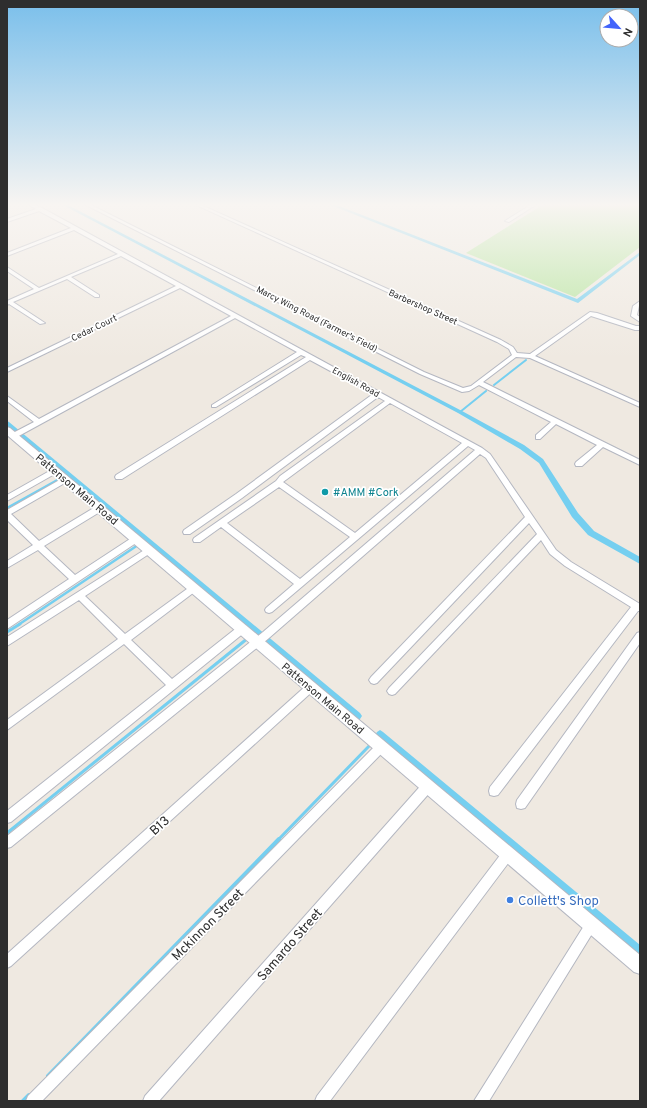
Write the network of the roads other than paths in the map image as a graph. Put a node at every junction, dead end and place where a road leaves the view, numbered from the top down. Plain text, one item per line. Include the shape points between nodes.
1 (118, 256) edge
2 (125, 256) edge
3 (187, 256) edge
4 (310, 256) edge
5 (7, 269) edge
6 (67, 277) junction
7 (181, 286) junction
8 (39, 290) junction
9 (97, 296) dead end
10 (8, 303) edge
11 (640, 303) edge
12 (235, 316) junction
13 (640, 320) edge
14 (42, 323) dead end
15 (640, 328) edge
16 (301, 352) junction
17 (515, 355) junction
18 (531, 356) junction
19 (310, 357) junction
20 (7, 370) edge
21 (479, 383) junction
22 (378, 394) junction
23 (7, 398) edge
24 (389, 401) junction
25 (640, 405) edge
26 (229, 408) junction
27 (556, 421) junction
28 (39, 422) junction
29 (13, 433) edge
30 (538, 437) dead end
31 (467, 443) junction
32 (602, 444) junction
33 (480, 450) junction
34 (640, 463) edge
35 (580, 464) dead end
36 (56, 471) junction
37 (119, 477) dead end
38 (66, 480) junction
39 (279, 483) junction
40 (7, 498) edge
41 (100, 508) junction
42 (7, 514) edge
43 (530, 518) junction
44 (221, 523) junction
45 (187, 532) dead end
46 (541, 535) junction
47 (356, 537) junction
48 (197, 540) dead end
49 (143, 544) junction
50 (39, 546) junction
51 (7, 565) edge
52 (75, 580) junction
53 (300, 584) junction
54 (194, 588) junction
55 (79, 594) junction
56 (638, 607) edge
57 (269, 610) dead end
58 (7, 625) edge
59 (640, 636) edge
60 (254, 637) junction
61 (125, 640) junction
62 (7, 642) edge
63 (374, 680) dead end
64 (172, 685) junction
65 (311, 687) junction
66 (392, 691) dead end
67 (7, 726) edge
68 (381, 746) junction
69 (428, 786) junction
70 (494, 791) dead end
71 (521, 804) dead end
72 (7, 818) edge
73 (7, 843) edge
74 (508, 854) junction
75 (592, 925) junction
76 (7, 962) edge
77 (640, 966) edge
78 (32, 1101) edge
79 (150, 1101) edge
80 (322, 1101) edge
81 (481, 1101) edge

1 - 6 street
2 - 7 street, English Road
3 - 21 street, Marcy Wing Road (Farmer's Field) via 462,390 468,390
4 - 17 street, Barbershop Street via 499,341 511,348
5 - 8 street
6 - 8 street
6 - 9 street
7 - 12 street, English Road
7 - 20 street, Cedar Court
8 - 10 street
10 - 14 street
11 - 13 street via 636,306 634,316
12 - 16 street, English Road
12 - 28 street
15 - 18 street via 590,314
16 - 19 street, English Road
16 - 26 street via 217,404
17 - 18 street
17 - 21 street
18 - 25 street
19 - 22 street, English Road
19 - 26 street
21 - 27 street
22 - 24 street, English Road
22 - 45 street
23 - 28 street
24 - 31 street, English Road
24 - 39 street
26 - 37 street
27 - 30 street
27 - 32 street
28 - 29 street
29 - 36 street, Pattenson Main Road
31 - 33 street, English Road
31 - 47 street
32 - 34 street
32 - 35 street
33 - 43 street, English Road via 488,456
33 - 60 street
36 - 38 street, Pattenson Main Road
36 - 40 street
38 - 41 street, Pattenson Main Road
38 - 42 street
39 - 44 street
39 - 47 street
41 - 49 street, Pattenson Main Road
41 - 50 street
42 - 50 street
43 - 46 street, English Road
43 - 63 street
44 - 48 street
44 - 53 street
46 - 56 street, English Road via 553,552 568,564
46 - 66 street
47 - 53 street
49 - 52 street
49 - 54 street, Pattenson Main Road
49 - 55 street
50 - 51 street
50 - 52 street
52 - 58 street
53 - 57 street
54 - 60 street, Pattenson Main Road
54 - 61 street
55 - 61 street
55 - 62 street
56 - 70 street
59 - 71 street
60 - 64 street
60 - 65 street, Pattenson Main Road
60 - 73 street
61 - 64 street
61 - 67 street
64 - 72 street
65 - 68 street, Pattenson Main Road
65 - 76 street, B13
68 - 69 street, Pattenson Main Road
68 - 78 street, Mckinnon Street
69 - 74 street, Pattenson Main Road
69 - 79 street, Samardo Street
74 - 75 street, Pattenson Main Road
74 - 80 street
75 - 77 street, Pattenson Main Road
75 - 81 street

